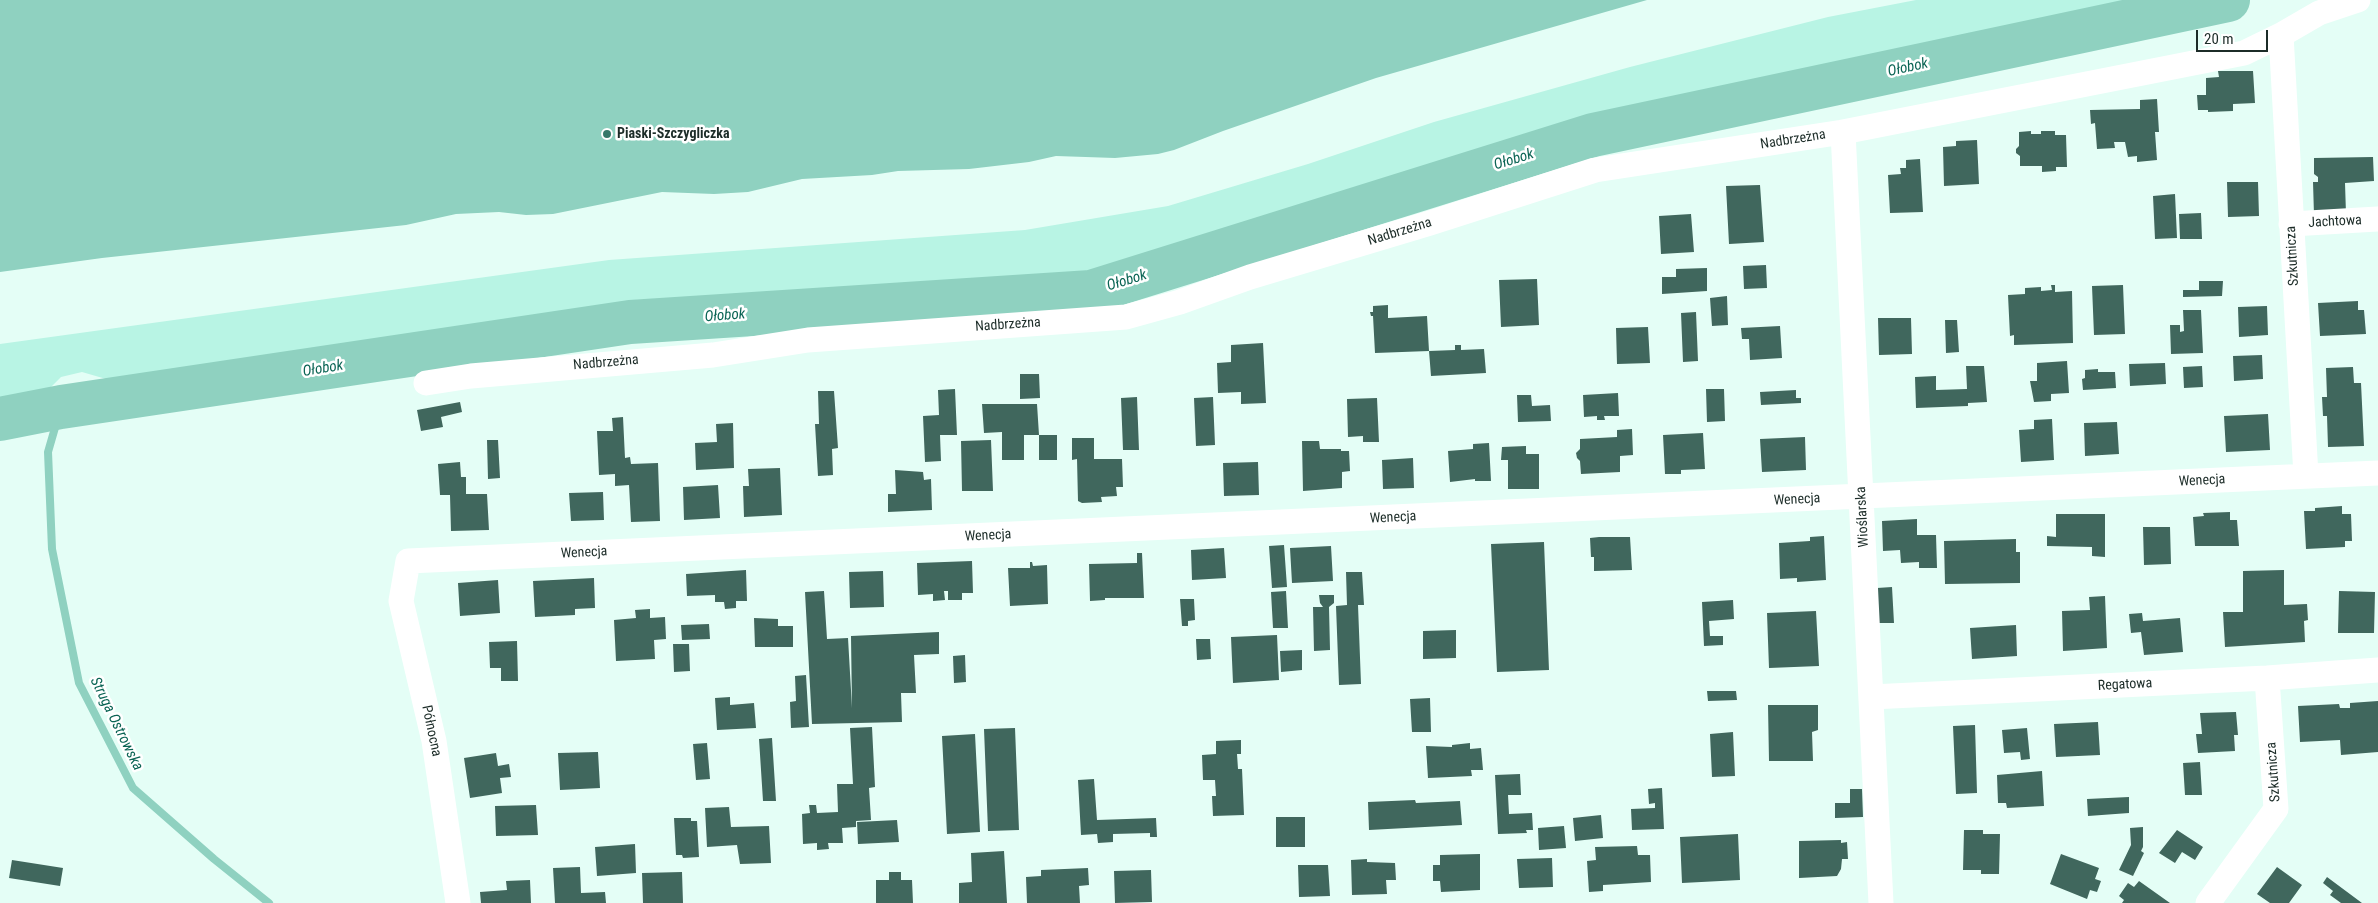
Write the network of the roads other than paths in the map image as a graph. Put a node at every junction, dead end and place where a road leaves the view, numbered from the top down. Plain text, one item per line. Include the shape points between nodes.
1 (2358, 0) edge
2 (2281, 36) junction
3 (1843, 132) junction
4 (2378, 219) edge
5 (2291, 224) junction
6 (426, 383) dead end
7 (2378, 473) edge
8 (2306, 476) junction
9 (1862, 498) junction
10 (408, 561) joint
11 (2378, 670) edge
12 (2267, 678) junction
13 (1871, 697) junction
14 (458, 903) edge
15 (1881, 903) edge
16 (2208, 903) edge

1 - 2 street, Nadbrzeżna via 2318,13
2 - 3 street, Nadbrzeżna via 2244,53
2 - 5 street, Szkutnicza
3 - 6 street, Nadbrzeżna via 1595,170 1126,317 808,340 713,355 480,375
3 - 9 street, Wioślarska
4 - 5 street, Jachtowa
5 - 8 street, Szkutnicza
7 - 8 street, Wenecja
8 - 9 street, Wenecja
9 - 10 street, Wenecja
9 - 13 street, Wioślarska
10 - 14 street, Północna via 401,601 434,741
11 - 12 street, Regatowa
12 - 13 street, Regatowa
12 - 16 street, Szkutnicza via 2276,810
13 - 15 street, Wioślarska

